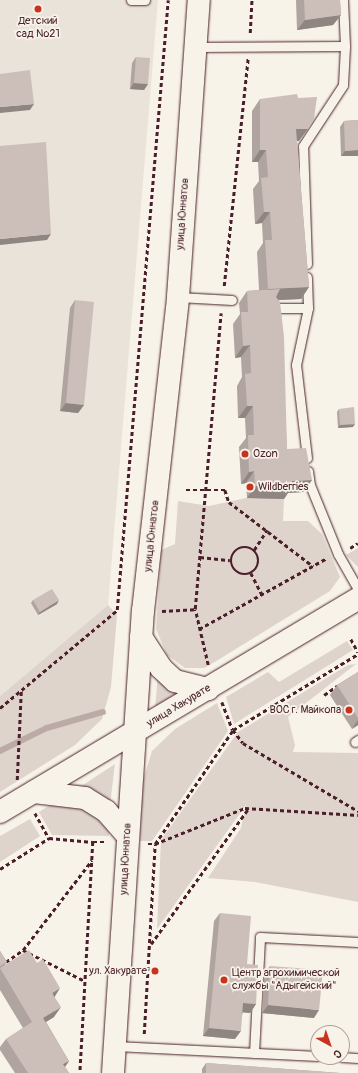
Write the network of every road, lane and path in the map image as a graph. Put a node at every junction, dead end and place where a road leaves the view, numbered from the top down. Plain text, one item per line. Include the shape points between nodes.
1 (131, 0) edge
2 (145, 0) edge
3 (168, 0) edge
4 (199, 0) edge
5 (252, 0) edge
6 (343, 0) edge
7 (345, 46) junction
8 (196, 47) junction
9 (249, 47) junction
10 (178, 297) junction
11 (222, 300) junction
12 (232, 300) dead end
13 (274, 308) edge
14 (308, 308) junction
15 (186, 490) dead end
16 (205, 490) junction
17 (266, 530) junction
18 (358, 543) edge
19 (254, 550) junction
20 (338, 554) junction
21 (200, 557) junction
22 (230, 560) junction
23 (313, 566) junction
24 (251, 573) junction
25 (358, 589) edge
26 (262, 595) junction
27 (358, 599) edge
28 (195, 609) junction
29 (143, 611) junction
30 (199, 629) junction
31 (141, 637) junction
32 (351, 639) dead end
33 (358, 653) edge
34 (210, 679) junction
35 (341, 684) edge
36 (22, 690) junction
37 (324, 695) dead end
38 (0, 708) edge
39 (233, 730) junction
40 (134, 732) junction
41 (20, 744) dead end
42 (34, 792) junction
43 (248, 809) junction
44 (358, 811) edge
45 (0, 812) edge
46 (358, 815) edge
47 (127, 835) junction
48 (155, 844) junction
49 (92, 860) junction
50 (0, 869) edge
51 (358, 942) edge
52 (151, 945) junction
53 (23, 950) junction
54 (0, 966) edge
55 (86, 981) junction
56 (115, 1046) junction
57 (142, 1047) junction
58 (254, 1052) junction
59 (310, 1056) edge
60 (80, 1073) edge
61 (113, 1073) edge

1 - 2 lane
3 - 36 path via 117,610
4 - 8 main road, улица Юннатов
5 - 9 path
6 - 7 lane
7 - 9 lane
7 - 14 lane via 343,85 303,146
8 - 9 lane
8 - 10 main road, улица Юннатов
9 - 11 path
10 - 11 lane
10 - 29 main road, улица Юннатов
11 - 12 lane
11 - 16 path
13 - 14 lane
14 - 20 lane via 296,365 310,485
15 - 16 path
16 - 17 path via 225,490 229,502
16 - 21 path
17 - 19 path
17 - 23 path
18 - 20 path
19 - 22 path via 241,547 233,552
19 - 24 path via 259,565
20 - 23 path
20 - 25 lane
21 - 22 path
21 - 28 path
22 - 24 path via 236,572
23 - 26 path
24 - 26 path
26 - 30 path
27 - 34 main road, улица Хакурате
28 - 29 path
28 - 30 path
29 - 31 main road, улица Юннатов
30 - 34 path
31 - 34 main road via 162,668 175,681
31 - 40 main road, улица Юннатов
32 - 33 path
33 - 39 path
34 - 39 path
34 - 40 main road, улица Хакурате
35 - 37 path
36 - 38 path
36 - 41 path
39 - 44 path via 243,743
39 - 48 path
40 - 42 main road, улица Хакурате
40 - 47 main road, улица Юннатов
42 - 45 main road, улица Хакурате
42 - 47 main road via 85,798 106,811
43 - 46 path
43 - 48 path
43 - 52 path
47 - 56 main road, улица Юннатов
48 - 52 path
49 - 50 path via 93,842 50,838
49 - 53 path
49 - 55 path
51 - 58 lane via 260,937
52 - 57 path
53 - 54 path
53 - 55 path
55 - 60 path
56 - 57 lane
56 - 61 main road, улица Юннатов
57 - 58 lane
58 - 59 lane

